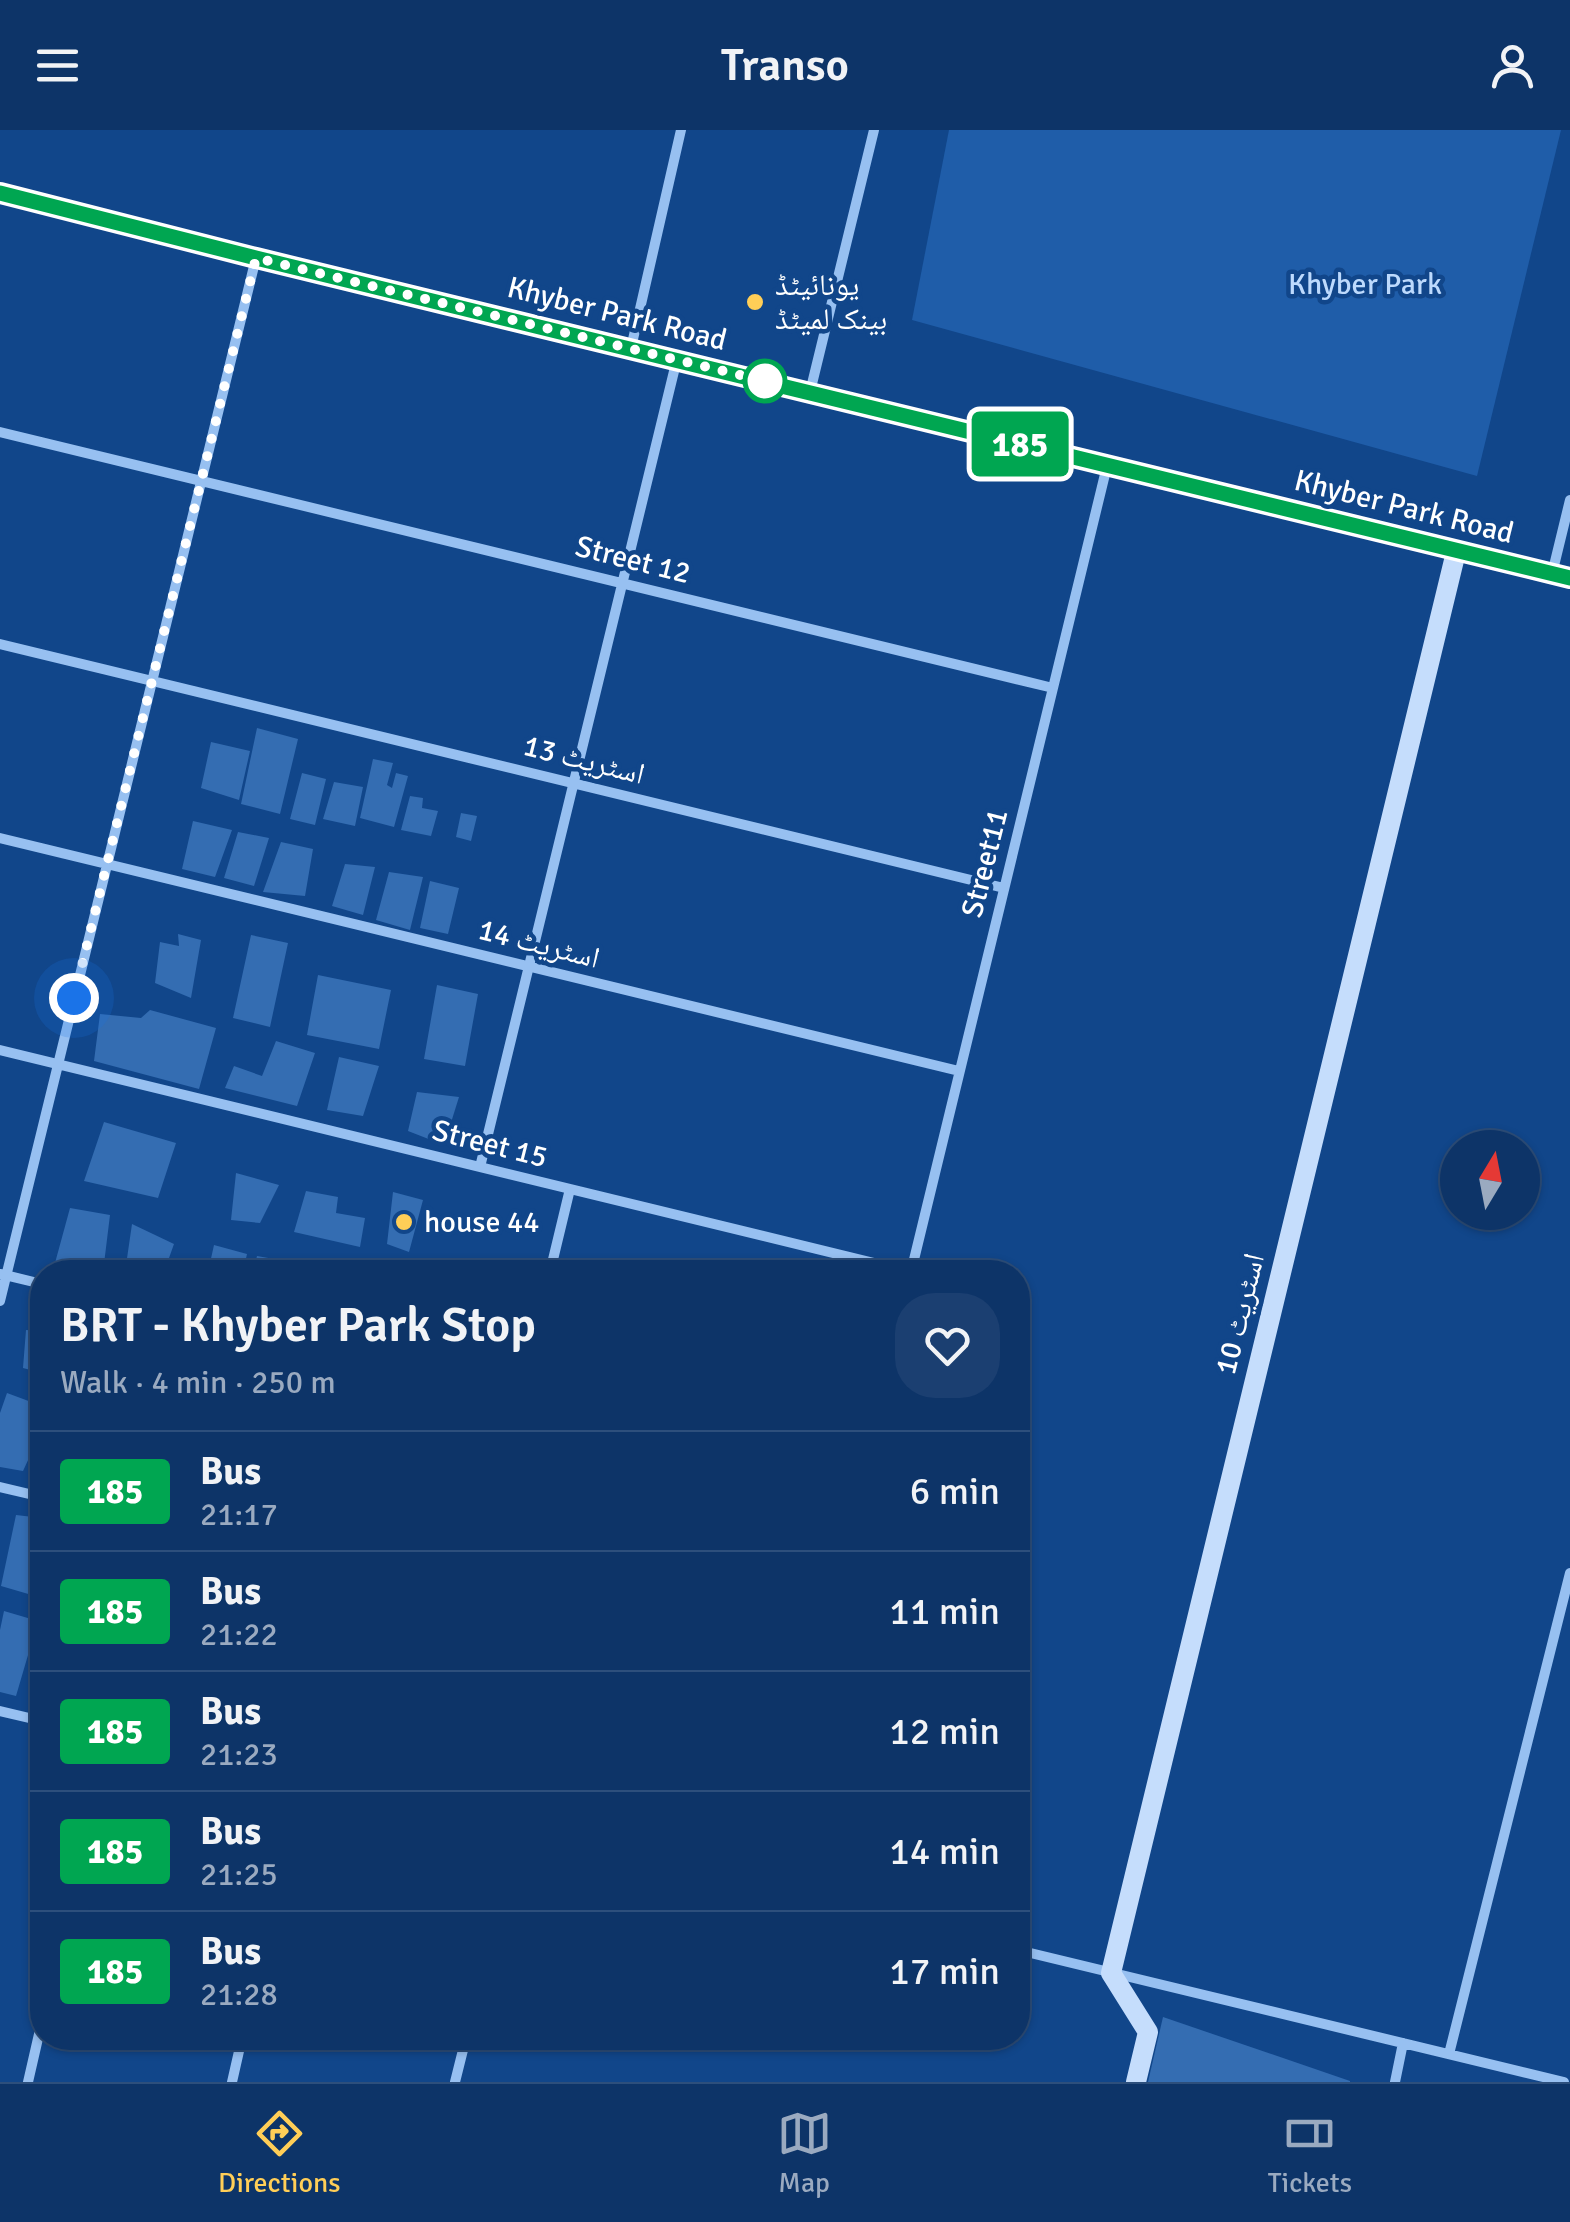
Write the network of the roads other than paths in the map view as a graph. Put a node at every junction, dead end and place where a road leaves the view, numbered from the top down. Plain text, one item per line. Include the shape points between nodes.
1 (681, 130) edge
2 (874, 130) edge
3 (0, 193) edge
4 (256, 258) junction
5 (631, 348) junction
6 (677, 359) junction
7 (810, 392) junction
8 (0, 432) edge
9 (1107, 466) junction
10 (201, 481) junction
11 (1570, 500) edge
12 (1456, 552) junction
13 (1561, 576) edge
14 (622, 584) junction
15 (0, 644) edge
16 (152, 680) junction
17 (1053, 688) junction
18 (574, 783) junction
19 (0, 838) edge
20 (107, 864) junction
21 (1004, 888) junction
22 (529, 967) junction
23 (0, 1050) edge
24 (58, 1064) junction
25 (960, 1071) junction
26 (480, 1167) junction
27 (570, 1189) junction
28 (553, 1260) edge
29 (862, 1260) edge
30 (914, 1260) edge
31 (3, 1274) edge
32 (30, 1281) edge
33 (0, 1301) edge
34 (0, 1486) edge
35 (30, 1494) edge
36 (1570, 1573) edge
37 (0, 1711) edge
38 (30, 1718) edge
39 (1030, 1953) edge
40 (1111, 1973) junction
41 (1402, 2043) junction
42 (35, 2050) edge
43 (239, 2050) edge
44 (463, 2050) edge
45 (1449, 2054) junction
46 (28, 2082) edge
47 (232, 2082) edge
48 (455, 2082) edge
49 (1136, 2082) edge
50 (1395, 2082) edge
51 (1564, 2082) edge

1 - 5 street
2 - 7 street
3 - 4 street, Khyber Park Road
4 - 5 street, Khyber Park Road
4 - 10 street
5 - 6 street, Khyber Park Road
6 - 7 street, Khyber Park Road
6 - 14 street
7 - 9 street, Khyber Park Road
8 - 10 street, Street 12
9 - 12 street, Khyber Park Road
9 - 17 street, Street11
10 - 14 street, Street 12
10 - 16 street
11 - 13 street
12 - 13 street, Khyber Park Road
12 - 40 street, اسٹریٹ 10
14 - 17 street, Street 12
14 - 18 street
15 - 16 street, اسٹریٹ 13
16 - 18 street, اسٹریٹ 13
16 - 20 street
17 - 21 street, Street11
18 - 21 street, اسٹریٹ 13
18 - 22 street
19 - 20 street, اسٹریٹ 14
20 - 22 street, اسٹریٹ 14
20 - 24 street
21 - 25 street, Street11
22 - 25 street, اسٹریٹ 14
22 - 26 street
23 - 24 street, Street 15
24 - 26 street, Street 15
24 - 31 street
25 - 30 street, Street11
26 - 27 street, Street 15
27 - 28 street
27 - 29 street, Street 15
31 - 32 street
31 - 33 street
34 - 35 street
36 - 45 street
37 - 38 street
39 - 40 street
40 - 41 street
40 - 49 street via 1148,2032
41 - 45 street
41 - 50 street
42 - 46 street
43 - 47 street
44 - 48 street
45 - 51 street

